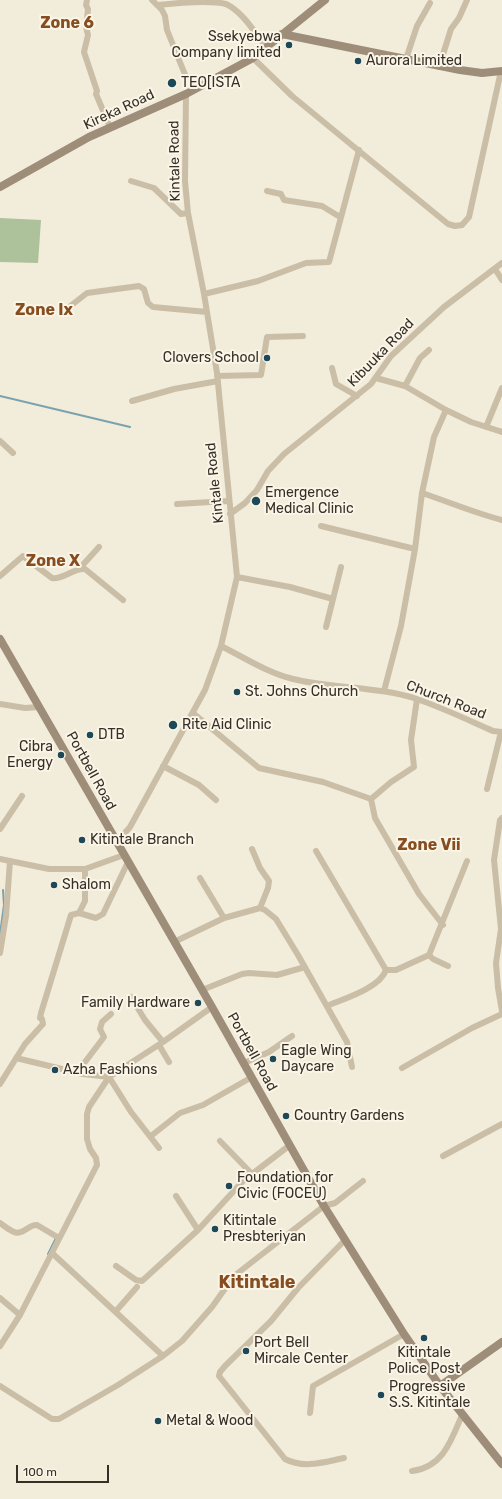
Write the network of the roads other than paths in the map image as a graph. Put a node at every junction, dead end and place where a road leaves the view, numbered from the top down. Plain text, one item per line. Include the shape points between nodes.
1 (87, 0) edge
2 (152, 0) edge
3 (325, 0) edge
4 (467, 0) edge
5 (228, 2) edge
6 (430, 3) dead end
7 (158, 5) junction
8 (282, 34) junction
9 (266, 47) junction
10 (253, 58) junction
11 (406, 59) junction
12 (439, 67) junction
13 (502, 71) edge
14 (186, 77) dead end
15 (186, 94) junction
16 (110, 127) junction
17 (359, 150) junction
18 (131, 181) dead end
19 (0, 187) edge
20 (268, 190) dead end
21 (188, 213) junction
22 (340, 217) junction
23 (502, 263) edge
24 (495, 269) junction
25 (502, 280) edge
26 (204, 294) junction
27 (64, 311) dead end
28 (207, 312) junction
29 (303, 336) dead end
30 (429, 350) dead end
31 (332, 368) dead end
32 (217, 378) junction
33 (376, 378) junction
34 (405, 386) junction
35 (502, 388) edge
36 (356, 396) junction
37 (132, 401) dead end
38 (446, 410) junction
39 (486, 427) junction
40 (502, 432) edge
41 (0, 440) edge
42 (13, 453) dead end
43 (422, 493) junction
44 (228, 501) junction
45 (177, 504) dead end
46 (230, 514) junction
47 (502, 520) edge
48 (321, 526) dead end
49 (99, 547) dead end
50 (415, 549) junction
51 (341, 567) dead end
52 (80, 568) junction
53 (0, 576) edge
54 (237, 577) junction
55 (333, 599) junction
56 (123, 600) dead end
57 (326, 627) dead end
58 (0, 639) edge
59 (221, 646) junction
60 (384, 691) junction
61 (417, 699) junction
62 (0, 704) edge
63 (40, 707) junction
64 (193, 713) junction
65 (502, 732) edge
66 (163, 766) junction
67 (487, 789) dead end
68 (22, 796) dead end
69 (372, 799) junction
70 (216, 800) dead end
71 (501, 819) edge
72 (0, 830) edge
73 (116, 843) junction
74 (252, 849) dead end
75 (316, 851) dead end
76 (126, 858) junction
77 (0, 859) edge
78 (10, 861) junction
79 (467, 861) dead end
80 (85, 869) junction
81 (200, 878) dead end
82 (260, 908) junction
83 (79, 913) junction
84 (224, 918) junction
85 (443, 925) junction
86 (174, 942) junction
87 (0, 953) edge
88 (429, 956) junction
89 (448, 966) dead end
90 (305, 967) junction
91 (386, 970) junction
92 (202, 990) junction
93 (131, 997) dead end
94 (327, 1006) junction
95 (212, 1007) junction
96 (502, 1012) edge
97 (111, 1014) dead end
98 (292, 1036) dead end
99 (161, 1043) junction
100 (16, 1058) junction
101 (169, 1062) dead end
102 (244, 1063) junction
103 (352, 1067) dead end
104 (402, 1068) dead end
105 (83, 1074) junction
106 (109, 1077) junction
107 (252, 1077) junction
108 (0, 1084) edge
109 (502, 1124) edge
110 (151, 1136) junction
111 (220, 1141) dead end
112 (290, 1145) junction
113 (159, 1148) dead end
114 (443, 1156) dead end
115 (252, 1174) junction
116 (363, 1181) dead end
117 (176, 1196) dead end
118 (324, 1206) junction
119 (0, 1223) edge
120 (198, 1230) junction
121 (59, 1238) junction
122 (345, 1240) junction
123 (52, 1253) junction
124 (116, 1266) dead end
125 (137, 1286) dead end
126 (0, 1298) edge
127 (116, 1311) junction
128 (20, 1315) junction
129 (404, 1334) junction
130 (502, 1342) edge
131 (0, 1346) edge
132 (163, 1356) junction
133 (0, 1386) edge
134 (440, 1386) junction
135 (310, 1413) dead end
136 (462, 1415) junction
137 (344, 1458) dead end
138 (502, 1464) edge
139 (412, 1472) dead end

1 - 16 street via 88,35 84,52 96,94
2 - 7 street
3 - 8 main road, Kireka Road
4 - 12 street via 460,18 451,29
5 - 7 street
5 - 9 street
6 - 11 street via 417,26
7 - 14 street via 165,16 167,30
8 - 9 main road, Kireka Road
8 - 11 main road
9 - 10 main road, Kireka Road
10 - 15 main road, Kireka Road
10 - 17 street via 292,96
11 - 12 main road
12 - 13 main road via 482,73
13 - 17 street via 469,217 462,226 448,224
15 - 16 main road, Kireka Road
15 - 21 street, Kintale Road via 185,181
16 - 19 main road, Kireka Road
17 - 22 street
18 - 21 street via 154,188 181,214
20 - 22 street via 281,194 284,200 322,206
21 - 26 street, Kintale Road
22 - 26 street via 338,235 329,262 306,263 258,281
23 - 24 street, Kibuuka Road
24 - 25 street
24 - 33 street, Kibuuka Road via 444,307 391,356
26 - 28 street, Kintale Road
27 - 28 street via 87,293 139,286 144,289 148,303 153,307
28 - 32 street, Kintale Road
29 - 32 street via 267,337 262,375
30 - 34 street via 420,358
31 - 36 street via 336,384
32 - 37 street
32 - 44 street, Kintale Road
33 - 34 street
33 - 36 street, Kibuuka Road
34 - 38 street
35 - 39 street
36 - 46 street, Kibuuka Road via 284,454 268,471 257,490
38 - 39 street
38 - 43 street via 434,437
39 - 40 street
41 - 42 street
43 - 47 street
43 - 50 street
44 - 45 street
44 - 46 street, Kintale Road
46 - 54 street, Kintale Road
48 - 50 street
49 - 52 street
50 - 60 street via 401,626
51 - 55 street
52 - 53 street via 56,579 23,556
52 - 56 street
54 - 55 street
54 - 59 street, Kintale Road
55 - 57 street
58 - 63 main road, Portbell Road
59 - 60 street, Church Road via 274,674 322,685
59 - 64 street, Kintale Road
60 - 61 street, Church Road
61 - 65 street, Church Road via 493,731
61 - 69 street via 411,740 414,768 391,782
62 - 63 street via 25,708
63 - 73 main road, Portbell Road
64 - 66 street, Kintale Road
64 - 69 street via 259,768 323,782
65 - 67 street
66 - 70 street via 199,784
66 - 73 street, Kintale Road via 130,827
68 - 72 street
69 - 85 street via 375,818 420,894
71 - 96 street via 494,860 501,929 496,963
73 - 76 main road, Portbell Road
74 - 82 street via 269,881
75 - 91 street
76 - 80 street
76 - 83 street via 104,914 96,918
76 - 86 main road, Portbell Road
77 - 78 street
78 - 80 street via 49,869
78 - 87 street
79 - 85 street
80 - 83 street via 85,901
81 - 84 street
82 - 84 street
82 - 90 street via 276,919
83 - 100 street via 71,915 46,990 40,1018 44,1024
84 - 86 street
85 - 88 street
86 - 92 main road, Portbell Road
88 - 89 street
88 - 91 street via 396,970
90 - 92 street via 277,974 242,974
90 - 94 street
91 - 94 street via 380,980 373,985
92 - 95 main road, Portbell Road
93 - 99 street
94 - 103 street via 349,1048
95 - 99 street
95 - 102 main road, Portbell Road
96 - 104 street
97 - 105 street via 102,1022 100,1029 104,1037 84,1062
98 - 102 street via 269,1052
99 - 101 street
99 - 106 street
100 - 105 street
100 - 108 street
102 - 107 main road, Portbell Road
105 - 106 street
106 - 110 street via 131,1112
106 - 121 street via 87,1114 87,1139 97,1165
107 - 110 street via 203,1105 180,1113
107 - 112 main road, Portbell Road
109 - 114 street
110 - 113 street
111 - 115 street
112 - 115 street
112 - 118 main road, Portbell Road
115 - 120 street via 226,1198
116 - 118 street via 335,1203
117 - 120 street
118 - 122 main road, Portbell Road
118 - 132 street via 234,1276 212,1308 182,1341
119 - 121 street via 14,1233 37,1224
120 - 124 street via 142,1281 136,1280
121 - 123 street
122 - 129 main road, Portbell Road
122 - 137 street via 298,1288 271,1321 225,1366 219,1376 285,1459 294,1464 307,1465
123 - 127 street
123 - 128 street
125 - 127 street
126 - 128 street
127 - 132 street
128 - 131 street
129 - 134 main road, Portbell Road
129 - 135 street via 313,1386
130 - 134 main road
132 - 133 street via 60,1419 52,1418
134 - 136 main road, Portbell Road
136 - 138 main road, Portbell Road
136 - 139 street via 438,1460 430,1467

